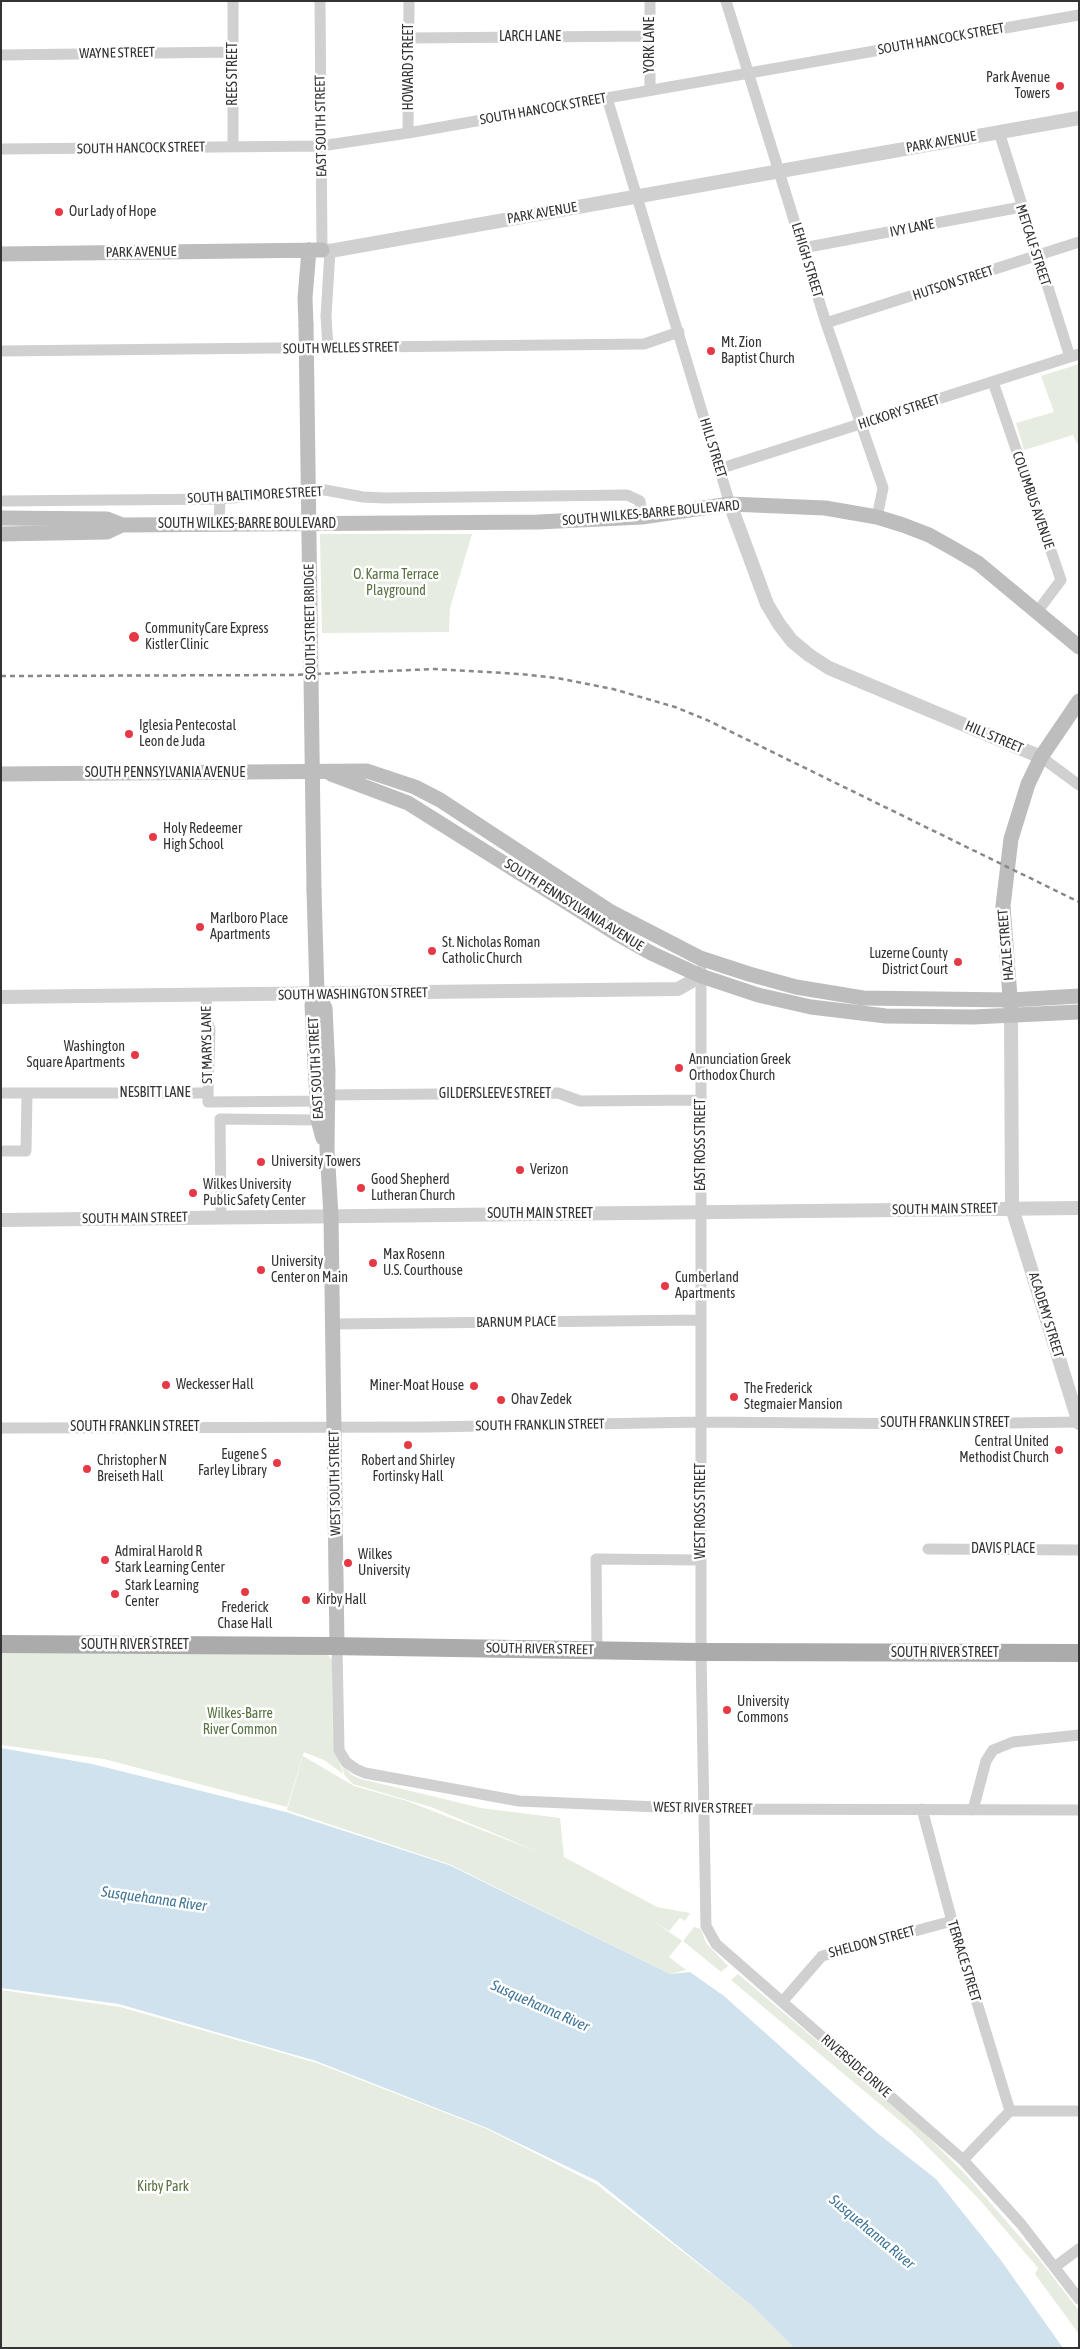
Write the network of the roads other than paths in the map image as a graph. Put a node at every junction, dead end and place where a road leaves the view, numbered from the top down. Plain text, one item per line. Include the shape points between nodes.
1 (232, 1) edge
2 (320, 1) edge
3 (409, 1) edge
4 (650, 1) edge
5 (726, 1) edge
6 (1079, 15) edge
7 (650, 36) junction
8 (410, 38) junction
9 (233, 52) junction
10 (1, 55) edge
11 (747, 73) junction
12 (650, 89) junction
13 (607, 98) junction
14 (1079, 118) edge
15 (999, 132) junction
16 (408, 133) junction
17 (321, 146) junction
18 (233, 147) junction
19 (1, 149) edge
20 (779, 171) junction
21 (637, 196) junction
22 (1021, 207) junction
23 (1079, 242) edge
24 (803, 248) junction
25 (320, 250) junction
26 (1, 254) edge
27 (1036, 256) junction
28 (826, 323) junction
29 (679, 332) junction
30 (328, 348) junction
31 (1, 351) edge
32 (1074, 356) edge
33 (993, 382) junction
34 (862, 424) junction
35 (719, 469) junction
36 (220, 499) junction
37 (18, 500) junction
38 (1, 501) edge
39 (730, 504) junction
40 (642, 517) junction
41 (877, 517) junction
42 (7, 518) edge
43 (122, 525) junction
44 (220, 525) junction
45 (1, 534) edge
46 (1037, 612) junction
47 (1079, 647) edge
48 (1079, 700) edge
49 (1041, 757) junction
50 (328, 772) junction
51 (1, 774) edge
52 (1079, 785) edge
53 (700, 958) junction
54 (701, 976) junction
55 (317, 994) junction
56 (206, 996) junction
57 (1079, 996) edge
58 (1, 997) edge
59 (1011, 1000) junction
60 (1079, 1012) edge
61 (1011, 1016) junction
62 (1, 1093) edge
63 (208, 1093) junction
64 (27, 1094) junction
65 (323, 1098) junction
66 (701, 1100) junction
67 (318, 1120) junction
68 (327, 1149) junction
69 (1, 1151) edge
70 (1012, 1208) junction
71 (1079, 1208) edge
72 (700, 1213) junction
73 (331, 1216) junction
74 (221, 1217) junction
75 (1, 1220) edge
76 (700, 1320) junction
77 (333, 1324) junction
78 (701, 1422) junction
79 (1079, 1422) edge
80 (334, 1426) junction
81 (1, 1428) edge
82 (928, 1549) dead end
83 (1079, 1550) edge
84 (701, 1560) junction
85 (1, 1644) edge
86 (337, 1647) junction
87 (597, 1650) junction
88 (701, 1652) junction
89 (1079, 1653) edge
90 (1079, 1735) edge
91 (339, 1750) joint
92 (705, 1809) junction
93 (922, 1809) junction
94 (973, 1810) junction
95 (1079, 1810) edge
96 (952, 1921) junction
97 (782, 2002) junction
98 (1010, 2111) junction
99 (1079, 2111) edge
100 (963, 2160) junction
101 (1079, 2249) edge
102 (1056, 2266) junction
103 (1079, 2299) edge

1 - 9 street, REES STREET
2 - 17 street, EAST SOUTH STREET
3 - 8 street, HOWARD STREET
4 - 7 street, YORK LANE
5 - 11 street, LEHIGH STREET
6 - 11 street, SOUTH HANCOCK STREET
7 - 8 street, LARCH LANE
7 - 12 street, YORK LANE
8 - 16 street, HOWARD STREET
9 - 10 street, WAYNE STREET
9 - 18 street, REES STREET
11 - 12 street, SOUTH HANCOCK STREET
11 - 20 street, LEHIGH STREET
12 - 13 street, SOUTH HANCOCK STREET
13 - 16 street, SOUTH HANCOCK STREET
13 - 21 street, HILL STREET
14 - 15 street, PARK AVENUE
15 - 20 street, PARK AVENUE
15 - 22 street, METCALF STREET
16 - 17 street, SOUTH HANCOCK STREET
17 - 18 street, SOUTH HANCOCK STREET
17 - 25 street, EAST SOUTH STREET
18 - 19 street, SOUTH HANCOCK STREET
20 - 21 street, PARK AVENUE
20 - 24 street, LEHIGH STREET
21 - 25 street, PARK AVENUE
21 - 29 street, HILL STREET
22 - 24 street, IVY LANE
22 - 27 street, METCALF STREET
23 - 27 street, HUTSON STREET
24 - 28 street, LEHIGH STREET
25 - 26 main road, PARK AVENUE
25 - 30 street, EAST SOUTH STREET
25 - 55 main road, SOUTH STREET BRIDGE, bridge via 305,298
27 - 28 street, HUTSON STREET
27 - 32 street, METCALF STREET
28 - 34 street, LEHIGH STREET
29 - 30 street, SOUTH WELLES STREET via 644,344
29 - 35 street, HILL STREET
30 - 31 street, SOUTH WELLES STREET
32 - 33 street, HICKORY STREET
33 - 34 street, HICKORY STREET
33 - 46 street, COLUMBUS AVENUE via 1060,580
34 - 35 street, HICKORY STREET
34 - 41 street, LEHIGH STREET via 883,488
35 - 39 street, HILL STREET
36 - 37 street, SOUTH BALTIMORE STREET
36 - 40 street, SOUTH BALTIMORE STREET via 325,490 385,498 627,496 640,501
36 - 44 street
37 - 38 street, SOUTH BALTIMORE STREET
37 - 42 street
39 - 40 main road, SOUTH WILKES-BARRE BOULEVARD
39 - 41 main road, SOUTH WILKES-BARRE BOULEVARD via 824,508
39 - 49 street, HILL STREET via 767,604 792,641 809,655 829,668
40 - 44 main road, SOUTH WILKES-BARRE BOULEVARD via 538,522
41 - 46 main road, SOUTH WILKES-BARRE BOULEVARD via 929,535 978,563
42 - 43 main road, SOUTH WILKES-BARRE BOULEVARD via 107,519
43 - 44 main road, SOUTH WILKES-BARRE BOULEVARD
43 - 45 main road, SOUTH WILKES-BARRE BOULEVARD via 107,532
46 - 47 main road, SOUTH WILKES-BARRE BOULEVARD
48 - 49 main road, HAZLE STREET
49 - 52 street
49 - 59 main road, HAZLE STREET via 1018,813 1006,867 1003,906
50 - 51 main road, SOUTH PENNSYLVANIA AVENUE
50 - 53 main road, SOUTH PENNSYLVANIA AVENUE via 367,771 415,787 611,912
50 - 54 main road, SOUTH PENNSYLVANIA AVENUE via 408,803 616,934
53 - 54 street, EAST ROSS STREET
53 - 59 main road, SOUTH PENNSYLVANIA AVENUE via 796,987 863,998
54 - 55 street, SOUTH WASHINGTON STREET via 678,990
54 - 61 main road, SOUTH PENNSYLVANIA AVENUE via 758,995 812,1007 886,1016
54 - 66 street, EAST ROSS STREET
55 - 56 street, SOUTH WASHINGTON STREET
55 - 65 main road, EAST SOUTH STREET via 312,1005
56 - 58 street, SOUTH WASHINGTON STREET
56 - 63 street, ST MARYS LANE via 210,1029
57 - 59 main road, SOUTH PENNSYLVANIA AVENUE
59 - 61 main road, HAZLE STREET
60 - 61 main road, SOUTH PENNSYLVANIA AVENUE
61 - 70 street, HAZLE STREET
62 - 64 street, NESBITT LANE
63 - 64 street, NESBITT LANE
63 - 65 street, NESBITT LANE via 208,1102
64 - 69 street via 26,1151
65 - 66 street, GILDERSLEEVE STREET via 558,1093 580,1101
65 - 67 main road, EAST SOUTH STREET
65 - 68 main road, EAST SOUTH STREET
66 - 72 street, EAST ROSS STREET
67 - 68 main road, EAST SOUTH STREET
67 - 74 street via 220,1119
68 - 73 main road, EAST SOUTH STREET
70 - 71 street, SOUTH MAIN STREET
70 - 72 street, SOUTH MAIN STREET
70 - 79 street, ACADEMY STREET
72 - 73 street, SOUTH MAIN STREET
72 - 76 street, WEST ROSS STREET
73 - 74 street, SOUTH MAIN STREET
73 - 77 main road, WEST SOUTH STREET
74 - 75 street, SOUTH MAIN STREET
76 - 77 street, BARNUM PLACE
76 - 78 street, WEST ROSS STREET
77 - 80 main road, WEST SOUTH STREET
78 - 79 street, SOUTH FRANKLIN STREET
78 - 80 street, SOUTH FRANKLIN STREET
78 - 84 street, WEST ROSS STREET
80 - 81 street, SOUTH FRANKLIN STREET
80 - 86 main road, WEST SOUTH STREET
82 - 83 street, DAVIS PLACE
84 - 87 street via 596,1559
84 - 88 street, WEST ROSS STREET
85 - 86 main road, SOUTH RIVER STREET
86 - 87 main road, SOUTH RIVER STREET
86 - 91 street, WEST SOUTH STREET
87 - 88 main road, SOUTH RIVER STREET
88 - 89 main road, SOUTH RIVER STREET
88 - 92 street, WEST ROSS STREET
90 - 94 street via 1013,1742 993,1750 986,1761
91 - 92 street, WEST RIVER STREET via 346,1762 365,1773 519,1801
92 - 93 street, WEST RIVER STREET
92 - 97 street, RIVERSIDE DRIVE via 706,1926 716,1944
93 - 94 street, WEST RIVER STREET
93 - 96 street, TERRACE STREET
94 - 95 street, WEST RIVER STREET
96 - 97 street, SHELDON STREET via 822,1956
96 - 98 street, TERRACE STREET
97 - 100 street, RIVERSIDE DRIVE
98 - 99 street
98 - 100 street
100 - 102 street, RIVERSIDE DRIVE
101 - 102 street
102 - 103 street, RIVERSIDE DRIVE

